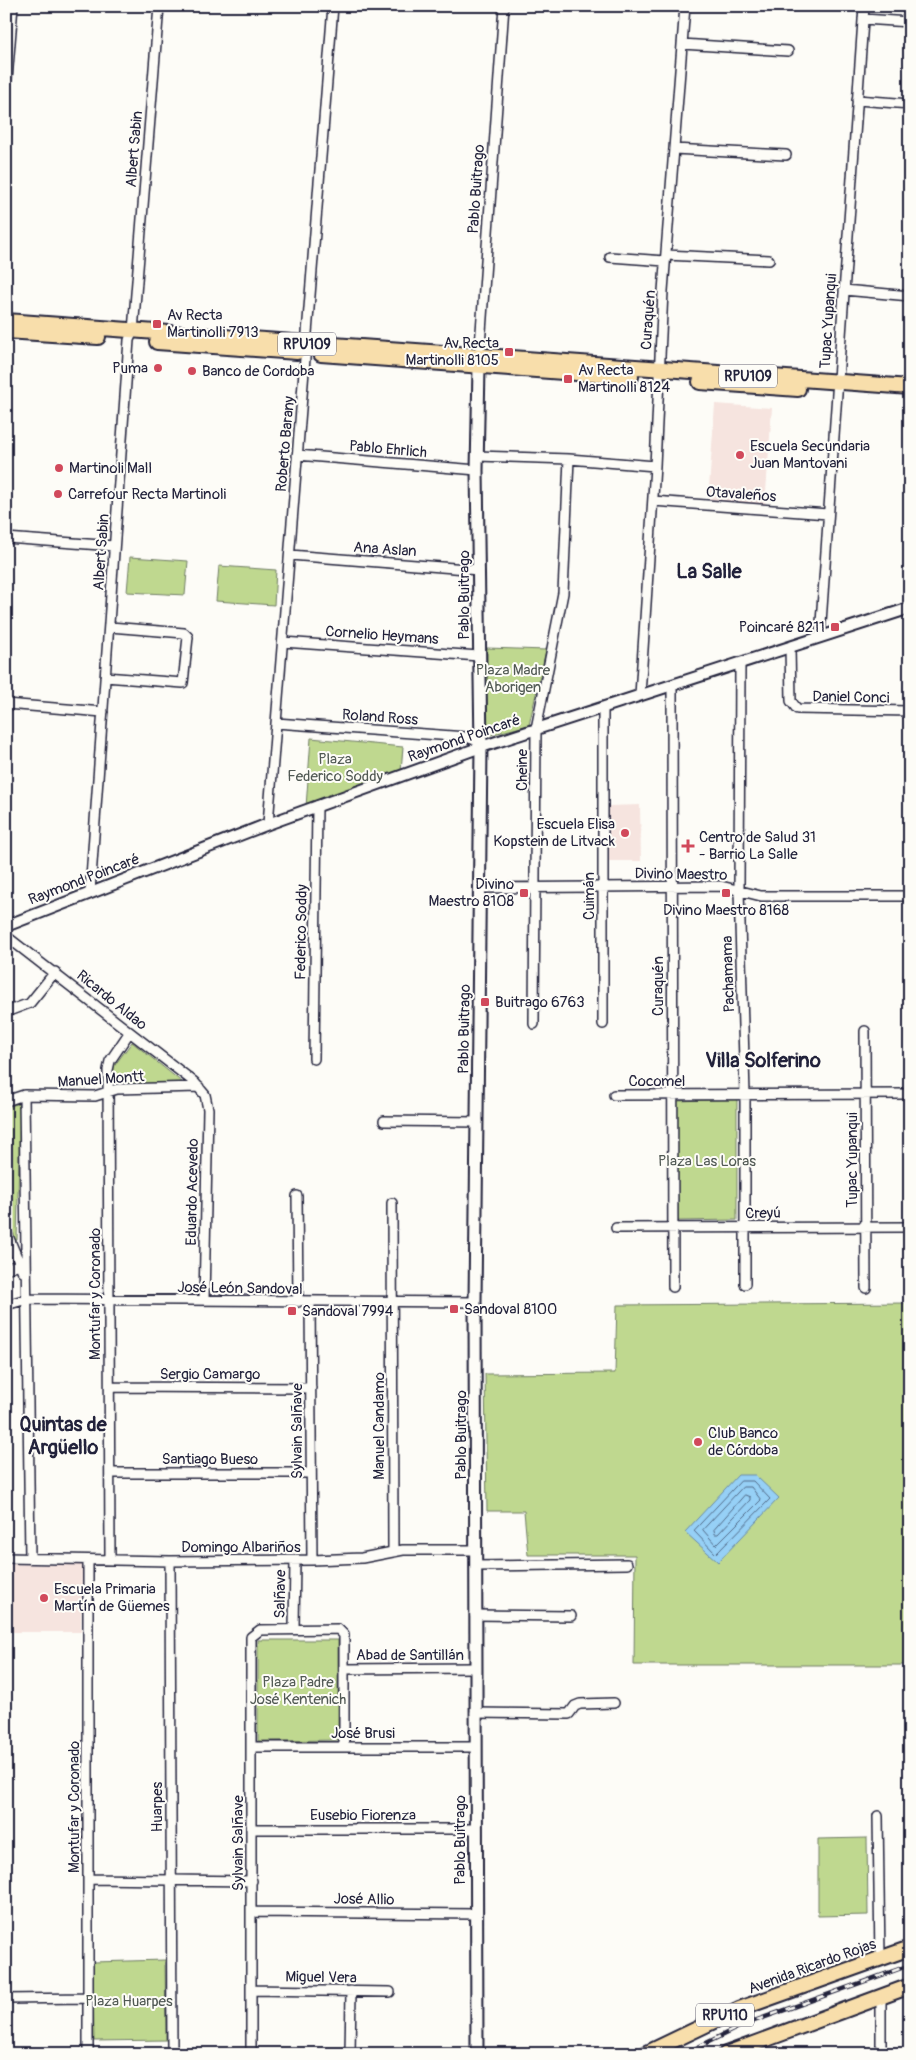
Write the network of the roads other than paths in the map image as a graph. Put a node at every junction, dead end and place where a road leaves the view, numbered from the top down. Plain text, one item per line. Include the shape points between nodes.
1 (12, 6) edge
2 (159, 6) edge
3 (333, 6) edge
4 (504, 6) edge
5 (685, 6) edge
6 (864, 6) edge
7 (863, 19) junction
8 (910, 22) edge
9 (682, 44) junction
10 (788, 52) dead end
11 (7, 61) edge
12 (6, 92) edge
13 (857, 100) junction
14 (910, 104) edge
15 (674, 149) junction
16 (786, 155) dead end
17 (610, 257) dead end
18 (666, 258) junction
19 (769, 260) dead end
20 (844, 290) junction
21 (910, 296) edge
22 (6, 321) edge
23 (6, 331) edge
24 (131, 335) junction
25 (306, 348) junction
26 (479, 362) junction
27 (658, 375) junction
28 (837, 387) junction
29 (910, 387) edge
30 (910, 397) edge
31 (297, 455) junction
32 (478, 456) junction
33 (569, 459) junction
34 (655, 466) junction
35 (478, 470) junction
36 (653, 501) junction
37 (828, 514) junction
38 (6, 538) edge
39 (114, 546) junction
40 (290, 555) junction
41 (479, 570) junction
42 (910, 608) edge
43 (110, 627) junction
44 (820, 637) junction
45 (283, 642) junction
46 (790, 647) junction
47 (479, 656) junction
48 (740, 664) junction
49 (106, 677) junction
50 (672, 685) junction
51 (640, 695) junction
52 (6, 704) edge
53 (603, 708) junction
54 (910, 711) edge
55 (103, 712) junction
56 (276, 723) junction
57 (536, 729) junction
58 (481, 744) junction
59 (317, 806) junction
60 (268, 824) junction
61 (671, 886) junction
62 (480, 888) junction
63 (534, 888) junction
64 (603, 888) junction
65 (739, 890) junction
66 (90, 892) junction
67 (910, 896) edge
68 (6, 926) edge
69 (6, 936) edge
70 (55, 972) junction
71 (6, 1012) edge
72 (534, 1024) dead end
73 (602, 1024) dead end
74 (865, 1031) dead end
75 (129, 1032) junction
76 (314, 1059) dead end
77 (199, 1087) junction
78 (108, 1092) junction
79 (866, 1093) junction
80 (745, 1094) junction
81 (910, 1094) edge
82 (24, 1095) junction
83 (614, 1095) dead end
84 (672, 1095) junction
85 (6, 1101) edge
86 (384, 1122) dead end
87 (478, 1122) junction
88 (297, 1196) dead end
89 (392, 1203) dead end
90 (866, 1226) junction
91 (745, 1227) junction
92 (910, 1227) edge
93 (616, 1228) dead end
94 (672, 1228) junction
95 (6, 1232) edge
96 (20, 1264) junction
97 (6, 1269) edge
98 (25, 1276) junction
99 (745, 1284) dead end
100 (673, 1287) dead end
101 (866, 1288) dead end
102 (27, 1299) junction
103 (109, 1300) junction
104 (204, 1300) junction
105 (298, 1302) junction
106 (310, 1302) junction
107 (392, 1302) junction
108 (475, 1302) junction
109 (6, 1305) edge
110 (110, 1387) junction
111 (311, 1388) junction
112 (311, 1473) junction
113 (110, 1474) junction
114 (476, 1550) junction
115 (393, 1551) junction
116 (6, 1558) edge
117 (30, 1558) junction
118 (88, 1560) junction
119 (110, 1560) junction
120 (295, 1560) junction
121 (312, 1560) junction
122 (170, 1561) junction
123 (627, 1564) dead end
124 (476, 1566) junction
125 (475, 1615) junction
126 (571, 1616) dead end
127 (294, 1629) junction
128 (254, 1632) joint
129 (475, 1668) junction
130 (345, 1669) junction
131 (614, 1703) dead end
132 (475, 1713) junction
133 (344, 1746) junction
134 (251, 1747) junction
135 (475, 1747) junction
136 (878, 1816) dead end
137 (252, 1829) junction
138 (475, 1829) junction
139 (88, 1879) junction
140 (171, 1880) junction
141 (252, 1881) junction
142 (252, 1912) junction
143 (476, 1914) junction
144 (910, 1948) edge
145 (880, 1959) junction
146 (910, 1986) edge
147 (252, 1990) junction
148 (351, 1991) junction
149 (390, 1992) dead end
150 (881, 1996) junction
151 (87, 1998) junction
152 (6, 1999) edge
153 (749, 2049) edge
154 (88, 2054) edge
155 (172, 2054) edge
156 (251, 2054) edge
157 (350, 2054) edge
158 (477, 2054) edge
159 (645, 2054) edge
160 (726, 2054) edge
161 (881, 2054) edge

1 - 11 street
2 - 24 street, Albert Sabin
3 - 25 street, Roberto Barany
4 - 26 street, Pablo Buitrago
5 - 9 street, Curaquén
6 - 7 street, Tupac Yupanqui
7 - 8 street
7 - 13 street, Tupac Yupanqui
9 - 10 street
9 - 15 street, Curaquén
11 - 12 street
13 - 14 street
13 - 20 street, Tupac Yupanqui
15 - 16 street
15 - 18 street, Curaquén
17 - 18 street
18 - 19 street
18 - 27 street, Curaquén
20 - 21 street
20 - 28 street, Tupac Yupanqui
22 - 24 main road, RPU109
23 - 24 main road, RPU109
24 - 25 main road, RPU109
24 - 39 street, Albert Sabin
25 - 26 main road, RPU109
25 - 31 street, Roberto Barany
26 - 27 main road, RPU109
26 - 32 main road, Pablo Buitrago
27 - 28 main road, RPU109
27 - 34 street, Curaquén
28 - 29 main road, RPU109
28 - 30 main road, RPU109
28 - 37 street, Tupac Yupanqui
31 - 35 street, Pablo Ehrlich
31 - 40 street, Roberto Barany
32 - 33 street
32 - 35 main road, Pablo Buitrago
33 - 34 street
33 - 57 street, Cheine via 563,593
34 - 36 street, Curaquén
35 - 41 main road, Pablo Buitrago
36 - 37 street, Otavaleños
36 - 51 street, Curaquén
37 - 44 street, Tupac Yupanqui
38 - 39 street
39 - 43 street, Albert Sabin
40 - 41 street, Ana Aslan
40 - 45 street, Roberto Barany
41 - 47 main road, Pablo Buitrago
42 - 44 street, Raymond Poincaré
43 - 49 street, Albert Sabin
43 - 49 street via 184,633 188,638 183,683
44 - 46 street, Raymond Poincaré
45 - 47 street, Cornelio Heymans
45 - 56 street, Roberto Barany
46 - 48 street, Raymond Poincaré
46 - 54 street, Daniel Conci via 791,701 797,709
47 - 58 main road, Pablo Buitrago
48 - 50 street, Raymond Poincaré
48 - 65 street, Pachamama
49 - 55 street, Albert Sabin
50 - 51 street, Raymond Poincaré
50 - 61 street, Curaquén
51 - 53 street, Raymond Poincaré
52 - 55 street
53 - 57 street, Raymond Poincaré
53 - 64 street, Cuimán
55 - 66 street, Albert Sabin
56 - 58 street, Roland Ross via 466,737
56 - 60 street, Roberto Barany
57 - 58 street, Raymond Poincaré
57 - 63 street, Cheine
58 - 59 street, Raymond Poincaré
58 - 62 main road, Pablo Buitrago
59 - 60 street, Raymond Poincaré
59 - 76 street, Federico Soddy
60 - 66 street, Raymond Poincaré
61 - 64 street, Divino Maestro
61 - 65 street, Divino Maestro via 721,886
61 - 84 street, Curaquén
62 - 63 street, Divino Maestro
62 - 87 main road, Pablo Buitrago
63 - 64 street, Divino Maestro
63 - 72 street, Cheine
64 - 73 street, Cuimán
65 - 67 street, Divino Maestro via 761,896
65 - 80 street, Pachamama
66 - 68 street, Raymond Poincaré
69 - 70 street, Ricardo Aldao
70 - 71 street via 30,1003
70 - 75 street, Ricardo Aldao
74 - 79 street, Tupac Yupanqui
75 - 77 street, Ricardo Aldao
75 - 78 street, Montufar y Coronado via 110,1061
77 - 78 street, Manuel Montt
77 - 104 street, Eduardo Acevedo via 205,1095 208,1109
78 - 82 street, Manuel Montt via 95,1096
78 - 103 street, Montufar y Coronado
79 - 80 street, Cocomel
79 - 81 street, Cocomel
79 - 90 street, Tupac Yupanqui
80 - 84 street, Cocomel
80 - 91 street, Pachamama
82 - 85 street, Manuel Montt
82 - 98 street
83 - 84 street, Cocomel
84 - 94 street, Curaquén
86 - 87 street
87 - 108 main road, Pablo Buitrago
88 - 105 street
89 - 107 street, Manuel Candamo
90 - 91 street, Creyú
90 - 92 street, Creyú
90 - 101 street, Tupac Yupanqui
91 - 94 street, Creyú
91 - 99 street, Pachamama
93 - 94 street, Creyú
94 - 100 street, Curaquén
95 - 96 street
96 - 97 street
96 - 98 street
98 - 102 street
102 - 103 street, José León Sandoval
102 - 109 street, José León Sandoval
102 - 117 street
103 - 104 street, José León Sandoval
103 - 110 street, Montufar y Coronado
104 - 105 street, José León Sandoval
105 - 106 street, José León Sandoval
106 - 107 street, José León Sandoval
106 - 111 street, Sylvain Salñave
107 - 108 street, José León Sandoval
107 - 115 street, Manuel Candamo
108 - 114 main road, Pablo Buitrago
110 - 111 street, Sergio Camargo
110 - 113 street, Montufar y Coronado
111 - 112 street, Sylvain Salñave
112 - 113 street, Santiago Bueso
112 - 121 street, Sylvain Salñave
113 - 119 street, Montufar y Coronado
114 - 115 street, Domingo Albariños
114 - 124 main road, Pablo Buitrago
115 - 121 street, Domingo Albariños via 362,1558
116 - 117 street, Domingo Albariños
117 - 118 street, Domingo Albariños
118 - 119 street, Domingo Albariños
118 - 139 street, Montufar y Coronado
119 - 122 street, Domingo Albariños
120 - 121 street, Domingo Albariños
120 - 122 street, Domingo Albariños
120 - 127 street, Salñave
122 - 140 street, Huarpes
123 - 124 street
124 - 125 main road, Pablo Buitrago
125 - 126 street
125 - 129 main road, Pablo Buitrago
127 - 128 street, Abad de Santillán
127 - 130 street, Abad de Santillán via 338,1629 344,1635
128 - 134 street, Sylvain Salñave via 251,1637
129 - 130 street, Abad de Santillán
129 - 132 main road, Pablo Buitrago
130 - 133 street
131 - 132 street via 580,1704 569,1714
132 - 135 main road, Pablo Buitrago
133 - 134 street, José Brusi
133 - 135 street, José Brusi
134 - 137 street, Sylvain Salñave
135 - 138 main road, Pablo Buitrago
136 - 145 street
137 - 138 street, Eusebio Fiorenza
137 - 141 street, Sylvain Salñave
138 - 143 main road, Pablo Buitrago
139 - 140 street
139 - 151 street, Montufar y Coronado
140 - 141 street
140 - 155 street, Huarpes
141 - 142 street, Sylvain Salñave
142 - 143 street, José Allio
142 - 147 street, Sylvain Salñave
143 - 158 main road, Pablo Buitrago
144 - 145 main road, Avenida Ricardo Rojas / RPU110
145 - 159 main road, Avenida Ricardo Rojas / RPU110 via 739,2009
146 - 150 main road, RPU110
147 - 148 street, Miguel Vera
147 - 156 street, Sylvain Salñave
148 - 149 street, Miguel Vera
148 - 157 street
150 - 153 main road, RPU110
150 - 161 street
151 - 152 street
151 - 154 street, Montufar y Coronado
153 - 160 main road, RPU110

